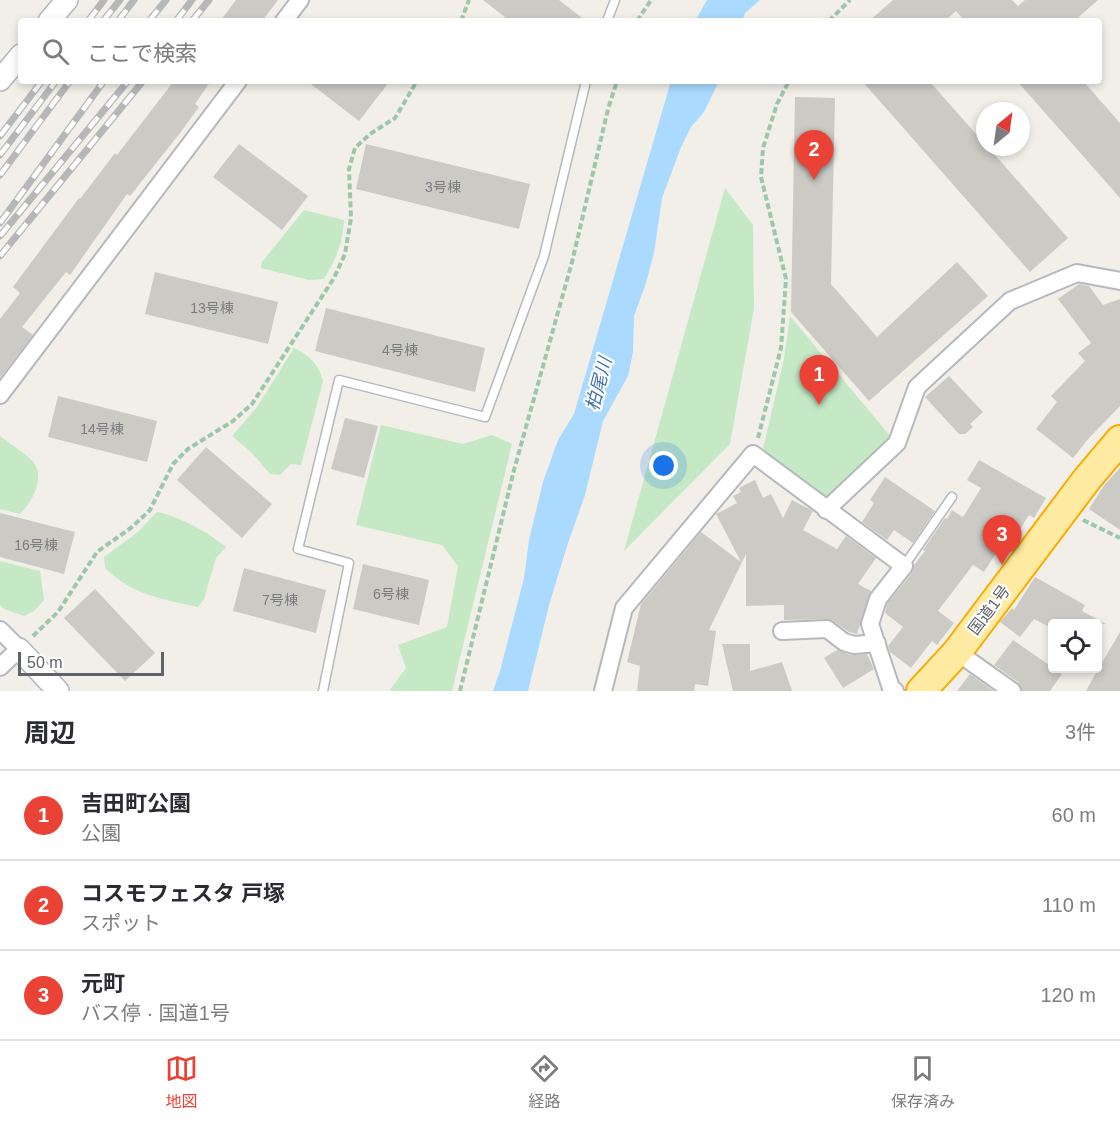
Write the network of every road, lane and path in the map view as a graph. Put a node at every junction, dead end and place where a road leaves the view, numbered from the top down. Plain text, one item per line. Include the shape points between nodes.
1 (67, 0) edge
2 (300, 0) edge
3 (469, 0) edge
4 (615, 0) edge
5 (651, 0) edge
6 (850, 0) edge
7 (52, 18) edge
8 (286, 18) edge
9 (462, 18) edge
10 (608, 18) edge
11 (639, 18) edge
12 (832, 18) edge
13 (18, 59) edge
14 (0, 80) edge
15 (236, 84) edge
16 (415, 84) edge
17 (585, 84) edge
18 (616, 84) edge
19 (787, 84) edge
20 (1120, 281) edge
21 (0, 395) edge
22 (1120, 440) edge
23 (753, 454) junction
24 (952, 497) dead end
25 (826, 510) junction
26 (1064, 510) junction
27 (1120, 538) edge
28 (904, 566) junction
29 (0, 630) edge
30 (782, 631) dead end
31 (877, 643) junction
32 (19, 649) junction
33 (957, 652) junction
34 (0, 667) edge
35 (58, 691) edge
36 (323, 691) edge
37 (460, 691) edge
38 (603, 691) edge
39 (895, 691) edge
40 (921, 691) edge
41 (1012, 691) edge

1 - 7 street
2 - 8 street
3 - 9 path
4 - 10 lane
5 - 11 path
6 - 12 path
13 - 14 street
15 - 21 street
16 - 32 path via 395,118 355,148 349,169 351,218 345,255 252,404 173,464 150,510 97,552 58,612
17 - 36 lane via 544,256 485,417 339,380 298,549 349,563
18 - 37 path
19 - 23 path via 763,148 760,177 786,279 781,348
20 - 25 street via 1077,273 1010,301 917,387 897,443
22 - 26 highway, 国道1号
23 - 25 street
23 - 38 street via 624,608
24 - 28 lane
25 - 28 street
26 - 27 path
26 - 33 highway, 国道1号
28 - 31 street via 878,599 870,624
29 - 32 street
30 - 31 street via 827,629 854,645
31 - 39 street
32 - 34 street
32 - 35 street
33 - 40 highway, 国道1号
33 - 41 street

